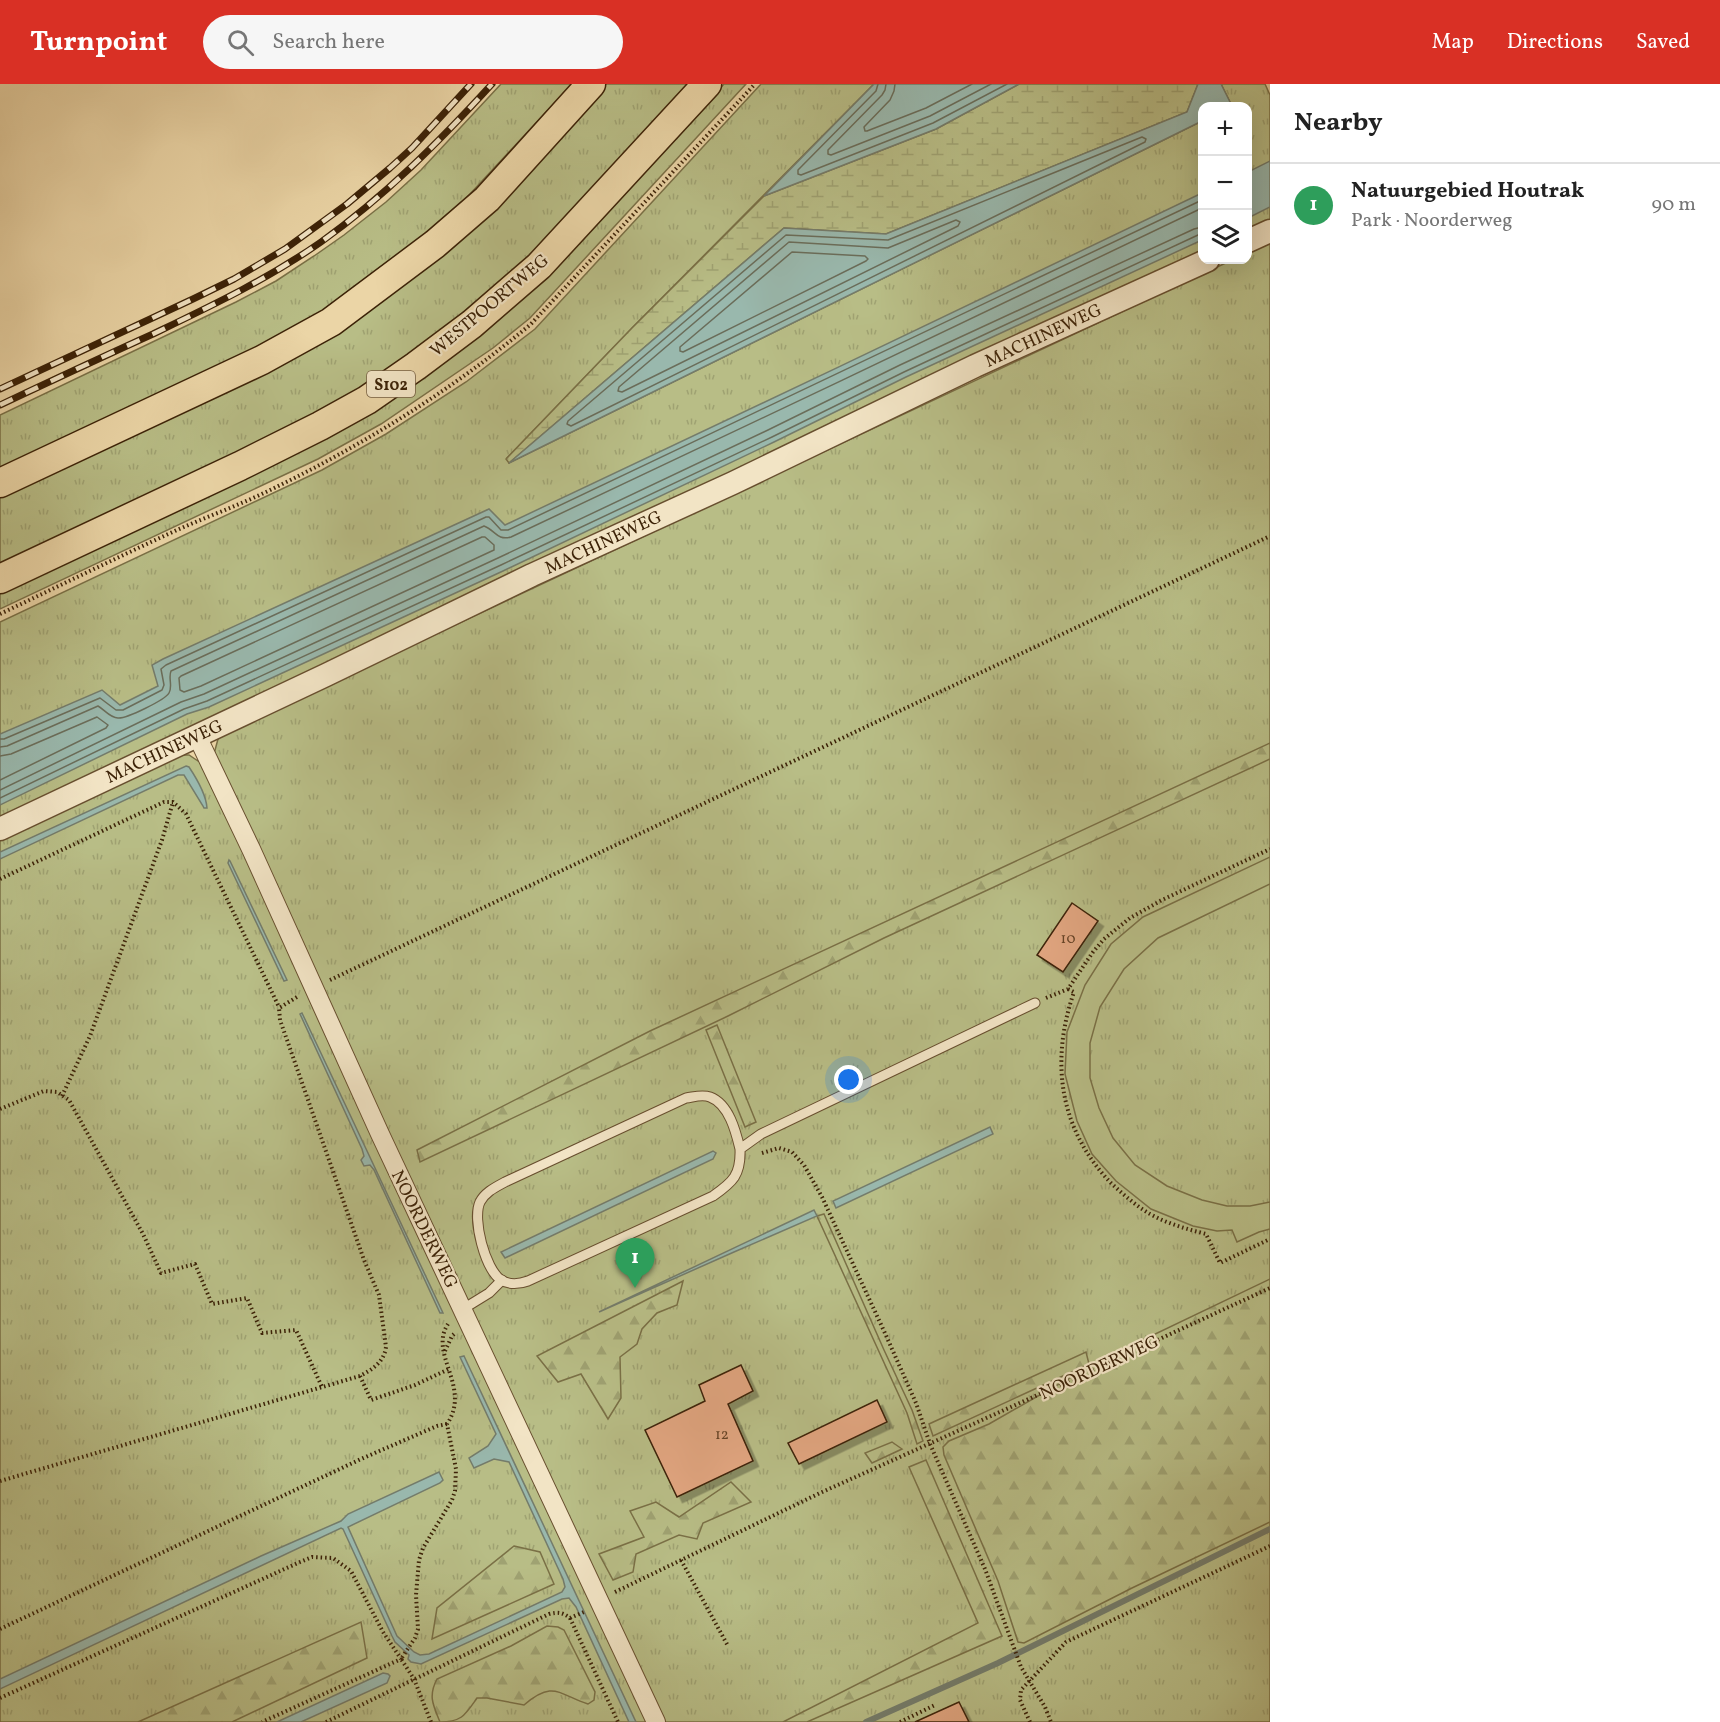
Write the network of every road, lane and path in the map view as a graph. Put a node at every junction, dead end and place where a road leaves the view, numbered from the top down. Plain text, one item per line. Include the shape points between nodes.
1 (591, 84) edge
2 (707, 84) edge
3 (1270, 231) edge
4 (1252, 239) edge
5 (1199, 264) edge
6 (0, 483) edge
7 (1270, 536) edge
8 (0, 579) edge
9 (197, 736) junction
10 (173, 802) junction
11 (0, 829) edge
12 (1270, 849) edge
13 (0, 879) edge
14 (314, 988) junction
15 (1068, 989) junction
16 (1035, 1003) joint
17 (279, 1008) junction
18 (62, 1096) junction
19 (0, 1109) edge
20 (740, 1154) junction
21 (1270, 1239) edge
22 (502, 1280) junction
23 (1270, 1288) edge
24 (463, 1308) junction
25 (449, 1369) junction
26 (360, 1376) junction
27 (322, 1387) junction
28 (447, 1424) junction
29 (929, 1445) junction
30 (0, 1481) edge
31 (1270, 1546) edge
32 (681, 1560) junction
33 (598, 1599) junction
34 (577, 1615) dead end
35 (570, 1618) junction
36 (0, 1629) edge
37 (728, 1646) dead end
38 (402, 1658) junction
39 (414, 1679) junction
40 (1030, 1682) junction
41 (0, 1698) edge
42 (934, 1705) dead end
43 (262, 1722) edge
44 (326, 1722) edge
45 (430, 1722) edge
46 (618, 1722) edge
47 (656, 1722) edge
48 (900, 1722) edge
49 (1030, 1722) edge
50 (1051, 1722) edge

1 - 6 main road via 486,199 435,244 331,322 262,360
2 - 8 main road, WESTPOORTWEG / S102 via 539,266 416,366 320,426
3 - 4 street
5 - 9 street, MACHINEWEG via 975,366
7 - 14 path
9 - 11 street, MACHINEWEG
9 - 14 street, NOORDERWEG
10 - 13 path via 164,802
10 - 17 path via 186,814
10 - 18 path via 94,1026
12 - 15 path via 1130,918 1104,939
14 - 17 path
14 - 24 street, NOORDERWEG
15 - 16 path
15 - 21 path via 1074,992 1061,1048 1063,1084 1076,1131 1092,1161 1149,1214 1206,1234 1220,1263
16 - 20 lane via 766,1131 751,1139
17 - 26 path via 280,1020 379,1295 385,1355
18 - 19 path via 44,1091
18 - 27 path via 69,1100 143,1234 160,1273 195,1264 212,1304 246,1298 262,1333 296,1330
20 - 22 lane via 737,1174 713,1196 539,1277 521,1283
20 - 22 lane via 734,1128 723,1109 717,1101 698,1096 686,1098 491,1190 479,1204 478,1228 495,1274
20 - 29 path via 779,1148 792,1152 804,1165 884,1331 916,1403
22 - 24 lane
23 - 29 path, NOORDERWEG
24 - 25 path via 443,1335
24 - 33 street, NOORDERWEG
25 - 26 path via 371,1400
25 - 28 path via 456,1406
26 - 27 path
27 - 30 path
28 - 36 path via 361,1459
28 - 38 path via 457,1480 452,1500 419,1560 418,1629
29 - 32 path, NOORDERWEG
29 - 40 path
31 - 40 path via 1066,1642
32 - 33 path, NOORDERWEG
32 - 37 path
33 - 47 street, NOORDERWEG
34 - 35 path
35 - 39 path via 558,1612 549,1614
35 - 46 path
38 - 39 path
38 - 41 path via 383,1632 351,1571 333,1558 312,1557
38 - 43 path
39 - 44 path
39 - 45 path
40 - 49 path via 1020,1695
40 - 50 path
42 - 48 path

